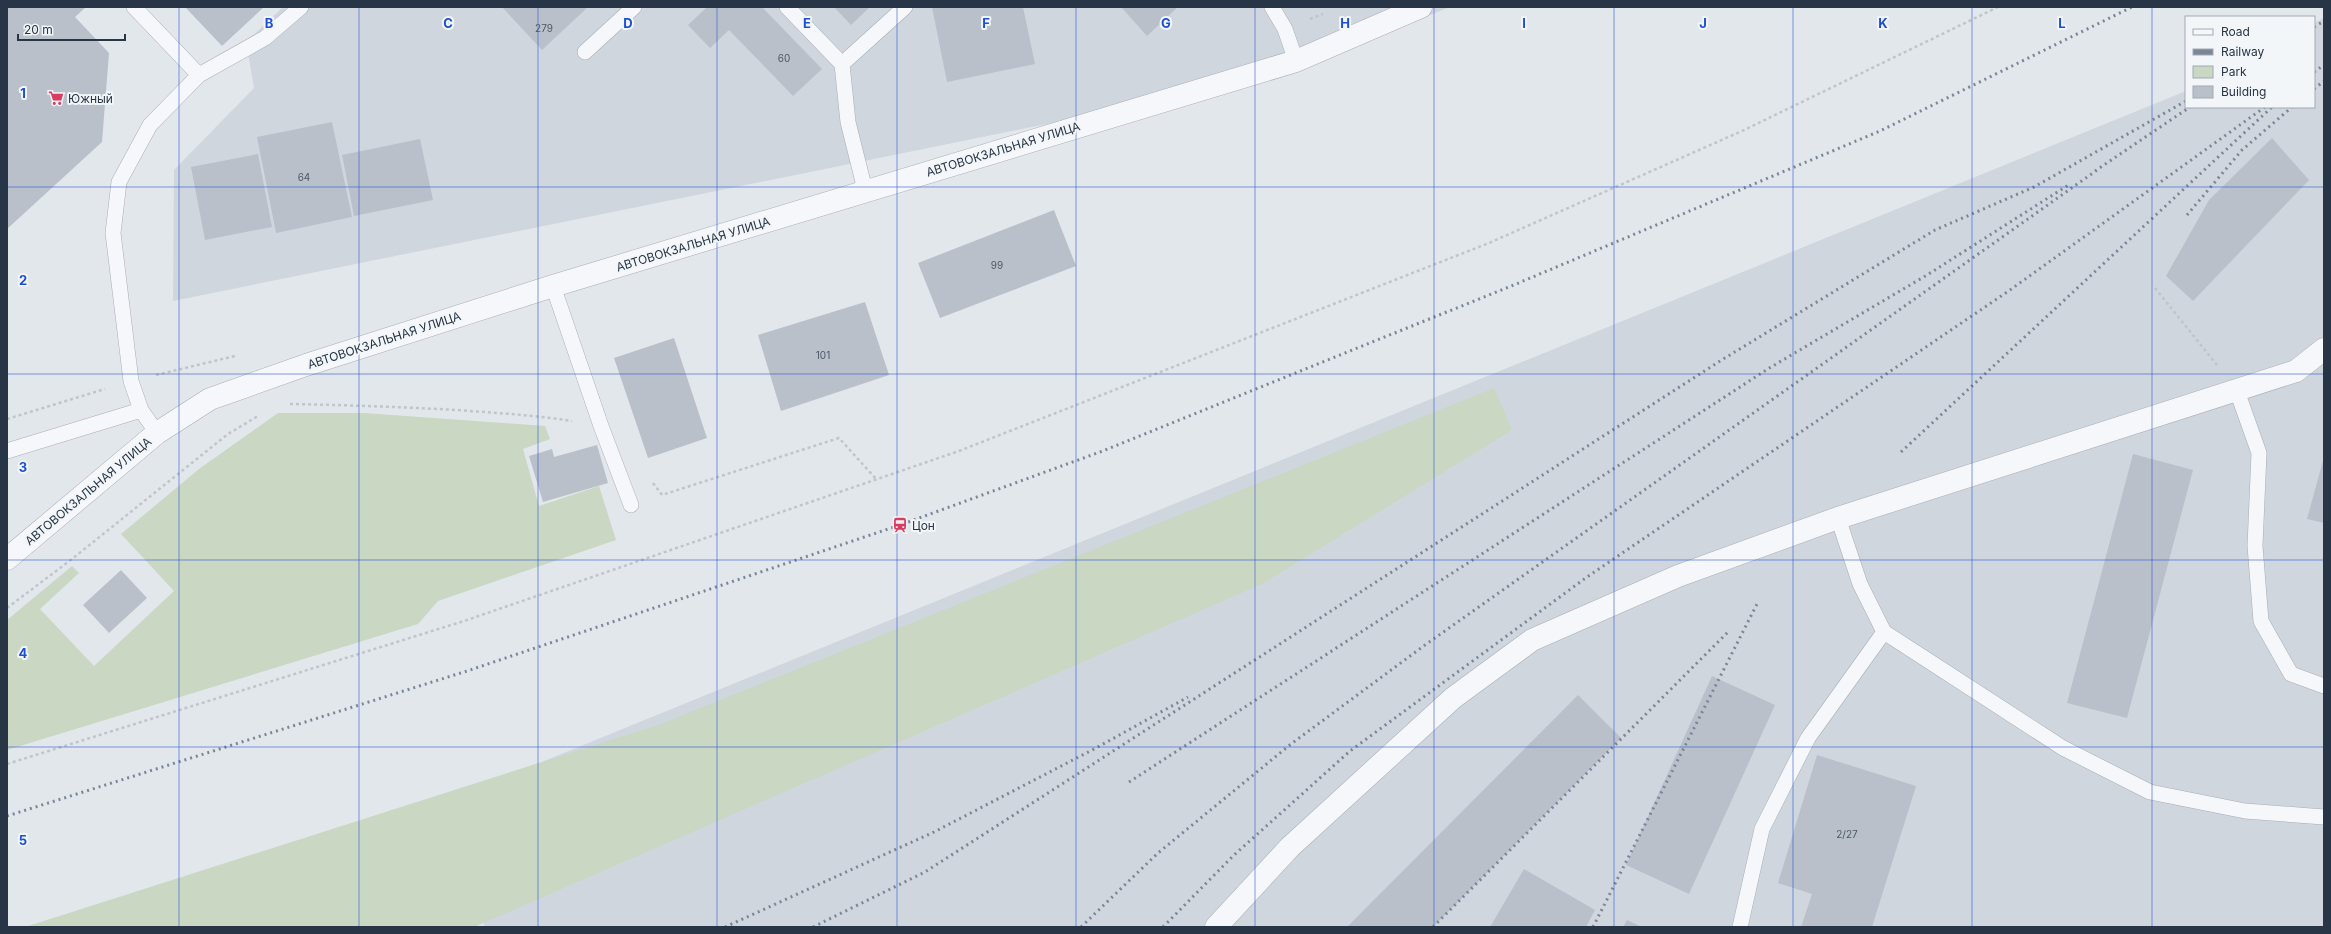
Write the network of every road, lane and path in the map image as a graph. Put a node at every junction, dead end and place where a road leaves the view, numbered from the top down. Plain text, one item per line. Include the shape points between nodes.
1 (134, 7) edge
2 (301, 7) edge
3 (634, 7) edge
4 (787, 7) edge
5 (905, 7) edge
6 (1272, 7) edge
7 (1421, 7) edge
8 (1998, 7) edge
9 (1328, 12) dead end
10 (1285, 29) junction
11 (585, 52) dead end
12 (1296, 61) junction
13 (842, 64) junction
14 (199, 75) junction
15 (865, 190) junction
16 (553, 286) junction
17 (2155, 288) dead end
18 (2324, 348) edge
19 (2237, 391) junction
20 (141, 410) junction
21 (259, 415) dead end
22 (157, 433) junction
23 (7, 451) edge
24 (631, 505) dead end
25 (1838, 518) junction
26 (7, 559) edge
27 (7, 608) edge
28 (1884, 632) junction
29 (2324, 686) edge
30 (7, 764) edge
31 (2324, 817) edge
32 (1216, 927) edge
33 (1740, 927) edge

1 - 14 lane
2 - 14 lane via 265,38
3 - 11 lane
4 - 13 lane
5 - 13 lane
6 - 10 lane
7 - 12 street, АВТОВОКЗАЛЬНАЯ УЛИЦА
8 - 30 path via 1742,131 1489,243 959,451 464,621
9 - 10 path
10 - 12 lane
12 - 15 street, АВТОВОКЗАЛЬНАЯ УЛИЦА
13 - 15 lane via 848,122
14 - 20 lane via 150,125 119,182 113,233 130,381
15 - 16 street, АВТОВОКЗАЛЬНАЯ УЛИЦА
16 - 22 street, АВТОВОКЗАЛЬНАЯ УЛИЦА via 306,365 210,399
16 - 24 lane
17 - 19 path
18 - 19 street via 2296,371
19 - 25 street
19 - 29 lane via 2259,453 2255,546 2261,621 2291,674
20 - 22 lane
20 - 23 lane
21 - 27 path via 228,434
22 - 26 street, АВТОВОКЗАЛЬНАЯ УЛИЦА
25 - 28 lane via 1860,584
25 - 32 street via 1678,576 1532,640 1453,698 1290,847
28 - 31 lane via 2063,748 2150,792 2245,811
28 - 33 lane via 1808,738 1762,829

